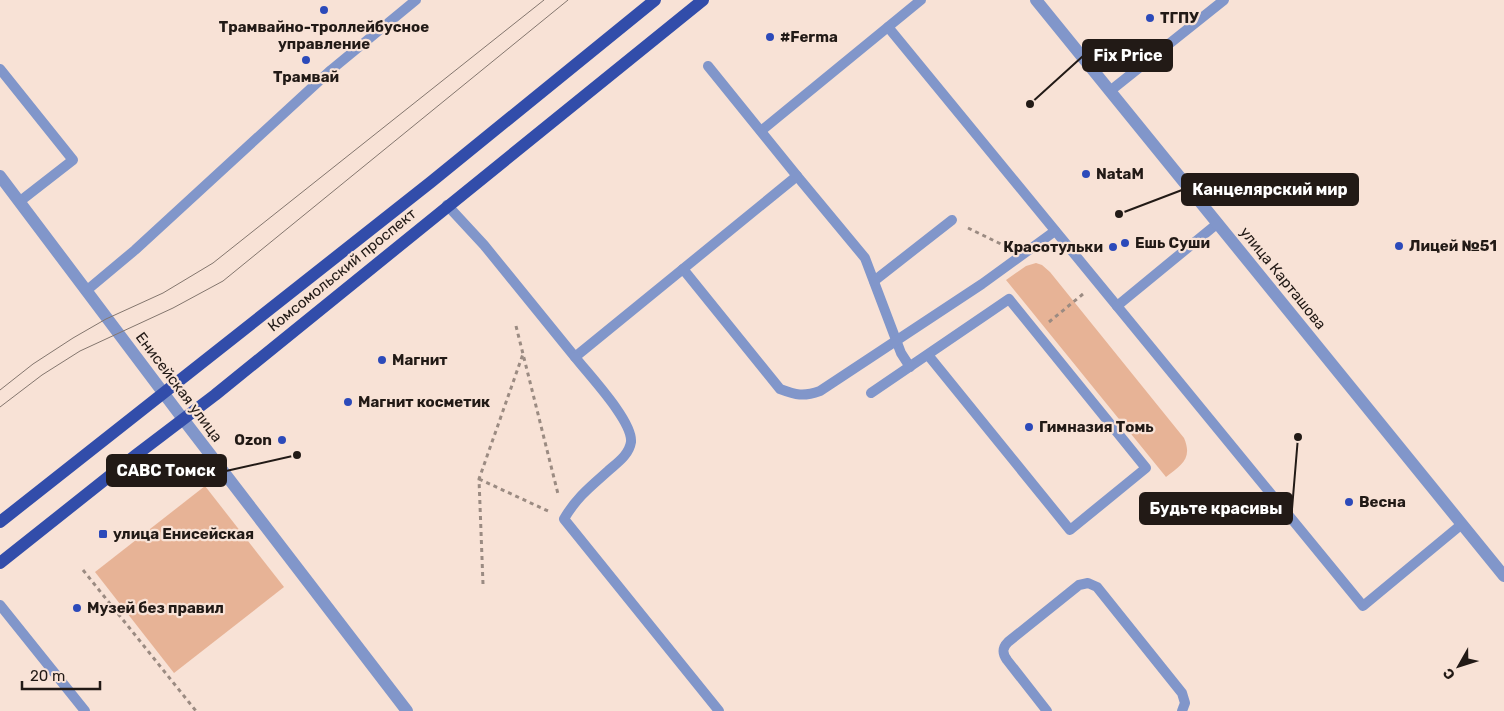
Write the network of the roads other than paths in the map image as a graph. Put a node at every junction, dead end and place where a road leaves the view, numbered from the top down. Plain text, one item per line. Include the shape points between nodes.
1 (416, 0) edge
2 (655, 0) edge
3 (703, 0) edge
4 (921, 0) edge
5 (1036, 0) edge
6 (1224, 0) edge
7 (888, 27) junction
8 (708, 66) dead end
9 (0, 69) edge
10 (1110, 91) junction
11 (761, 131) junction
12 (0, 176) edge
13 (797, 176) junction
14 (19, 202) junction
15 (447, 205) junction
16 (952, 220) road end
17 (1218, 224) junction
18 (1055, 231) junction
19 (683, 269) junction
20 (874, 281) junction
21 (86, 291) junction
22 (1117, 306) junction
23 (896, 340) junction
24 (928, 355) junction
25 (575, 357) junction
26 (910, 367) junction
27 (163, 393) junction
28 (871, 394) dead end
29 (183, 419) junction
30 (0, 522) edge
31 (1462, 524) junction
32 (0, 564) edge
33 (1504, 576) edge
34 (0, 605) edge
35 (85, 711) edge
36 (407, 711) edge
37 (719, 711) edge
38 (1047, 711) edge
39 (1182, 711) edge

1 - 21 lane via 331,70
2 - 27 main road, Комсомольский проспект
3 - 15 main road, Комсомольский проспект
4 - 7 lane
5 - 10 street, улица Карташова
6 - 10 lane
7 - 11 lane
7 - 18 lane
8 - 11 lane
9 - 14 lane via 73,160
10 - 17 street, улица Карташова
11 - 13 lane
12 - 14 street, Енисейская улица
13 - 19 lane
13 - 20 lane via 865,258
14 - 21 street, Енисейская улица
15 - 25 lane via 484,245
15 - 29 main road, Комсомольский проспект
16 - 20 lane
17 - 22 lane
17 - 31 street, улица Карташова
18 - 22 lane
18 - 23 lane via 1023,256
19 - 23 lane via 780,389 796,395 820,391
19 - 25 lane
20 - 23 lane
21 - 27 street, Енисейская улица
22 - 31 lane via 1363,606
23 - 26 lane
24 - 24 lane via 1070,530 1146,468 1009,299
24 - 26 lane
25 - 37 lane via 624,418 631,443 623,458 576,500 564,519
26 - 28 lane
27 - 29 street, Енисейская улица
27 - 30 main road, Комсомольский проспект
29 - 32 main road, Комсомольский проспект
29 - 36 street, Енисейская улица
31 - 33 street, улица Карташова
34 - 35 lane
38 - 39 lane via 1007,660 1003,649 1079,586 1088,583 1097,586 1182,693 1185,702

